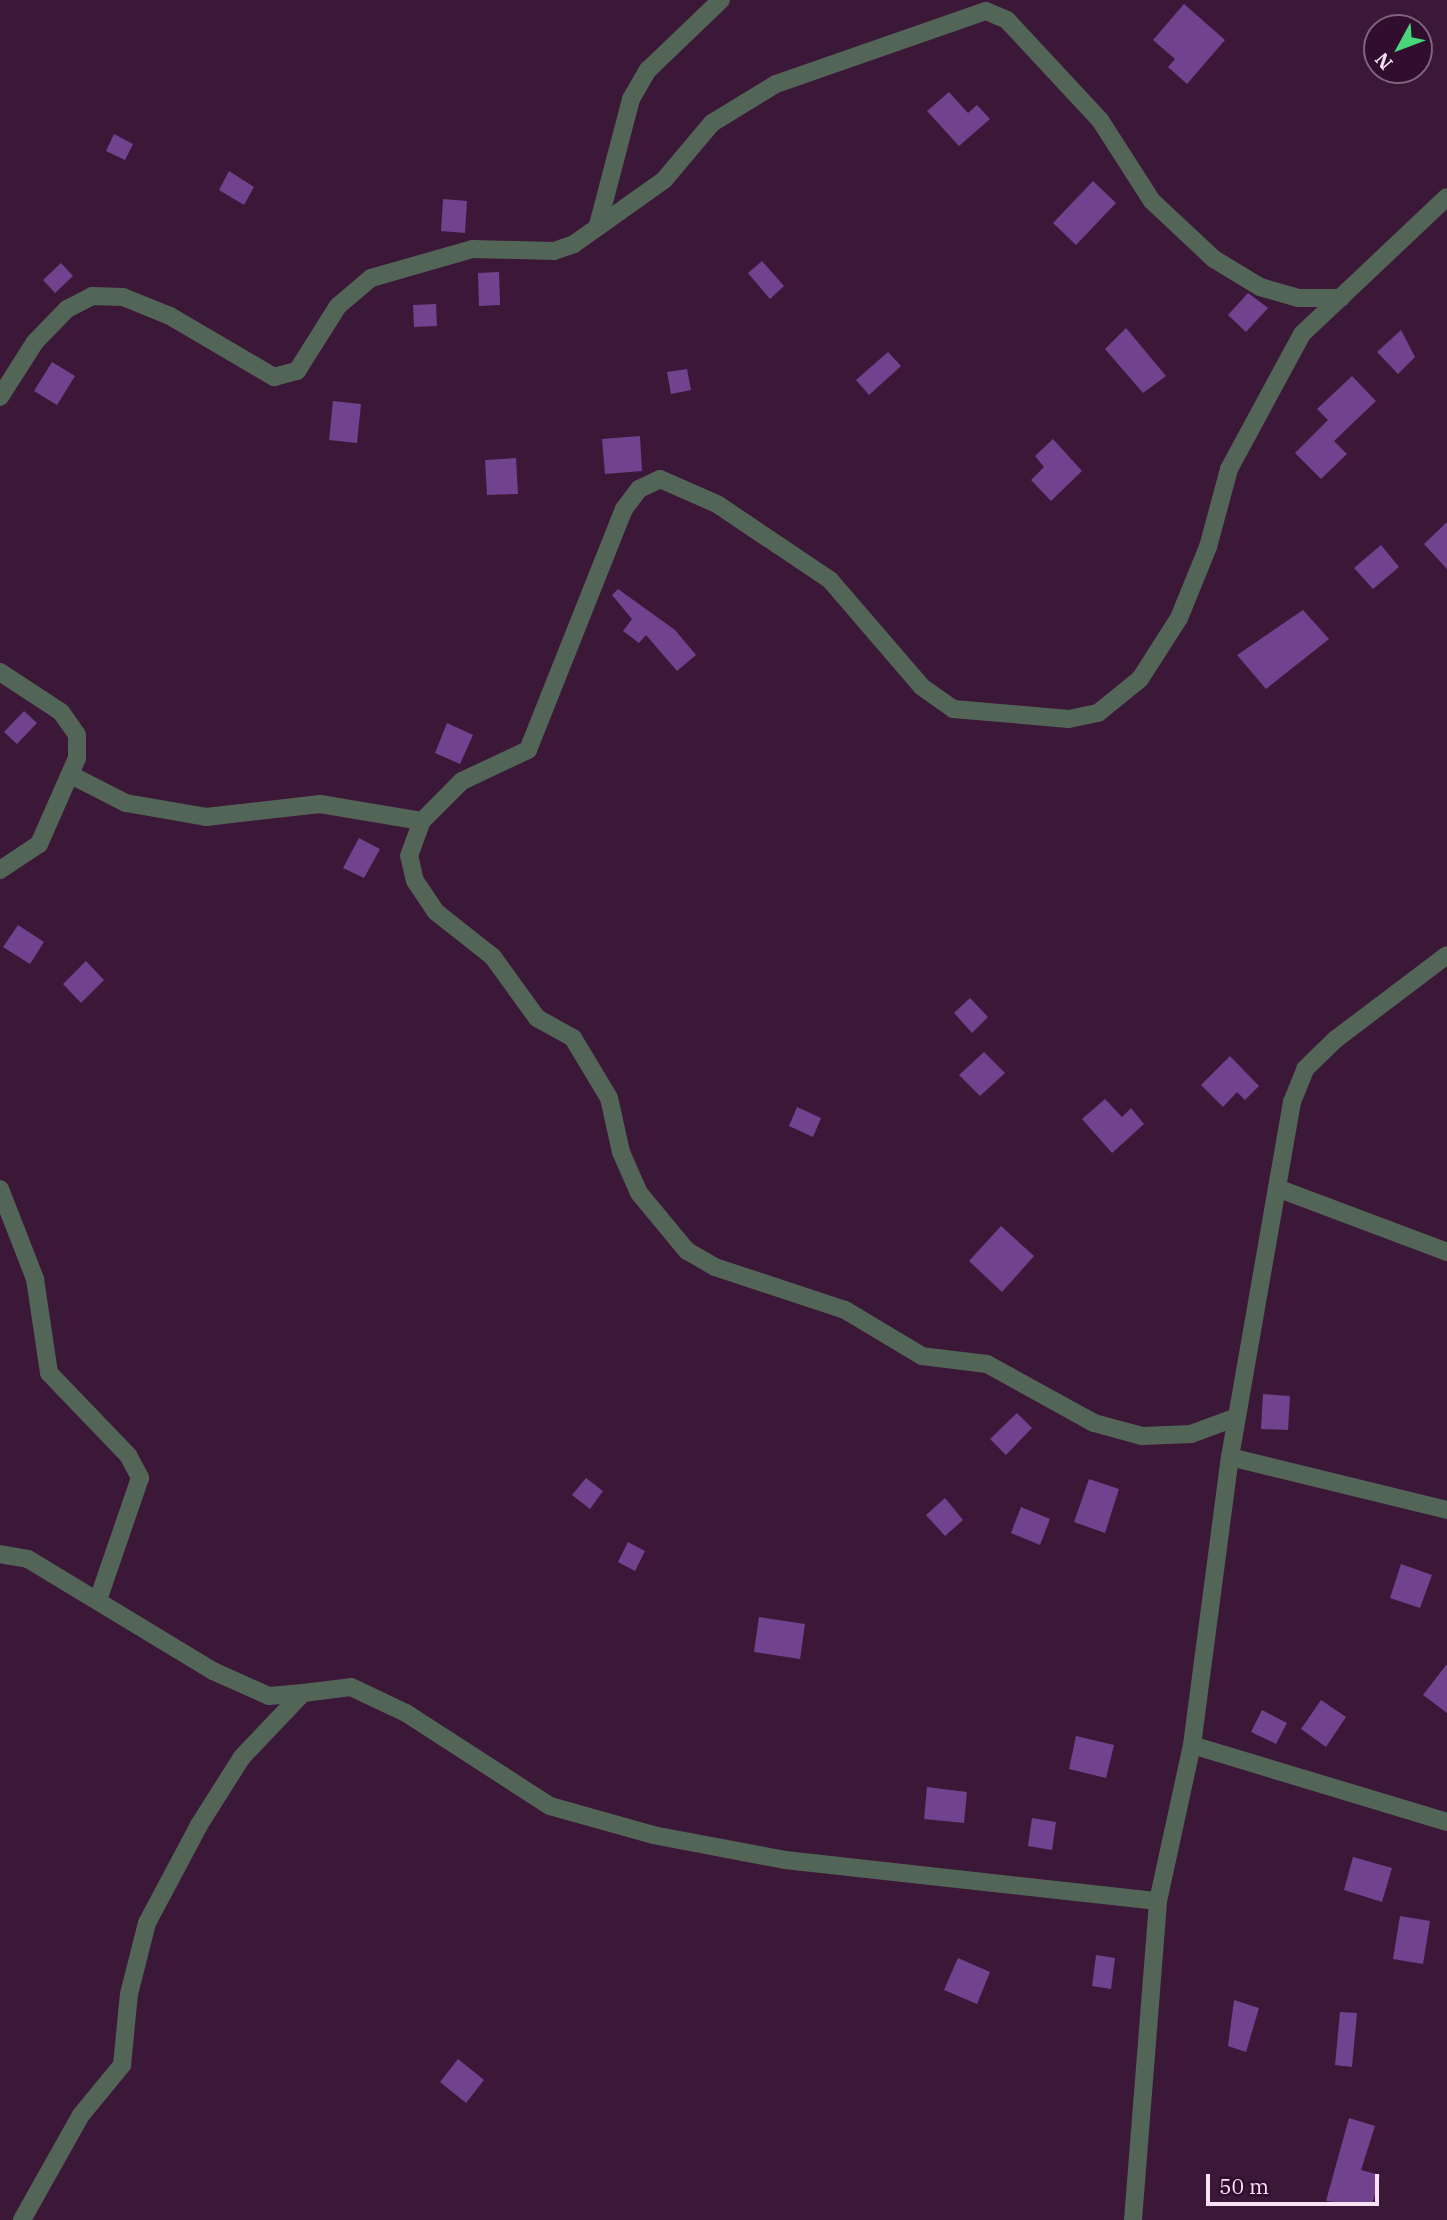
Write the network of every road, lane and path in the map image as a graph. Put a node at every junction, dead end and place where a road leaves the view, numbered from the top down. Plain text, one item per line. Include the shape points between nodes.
1 (721, 0) edge
2 (981, 6) edge
3 (1447, 197) edge
4 (598, 225) junction
5 (1341, 298) junction
6 (0, 397) edge
7 (0, 672) edge
8 (71, 775) junction
9 (422, 821) junction
10 (0, 870) edge
11 (1447, 955) edge
12 (1277, 1188) junction
13 (0, 1189) edge
14 (1447, 1252) edge
15 (1237, 1417) junction
16 (1230, 1457) junction
17 (1447, 1510) edge
18 (0, 1554) edge
19 (99, 1600) junction
20 (303, 1693) junction
21 (1192, 1745) junction
22 (1447, 1822) edge
23 (1158, 1901) junction
24 (22, 2220) edge
25 (1133, 2220) edge

1 - 4 street via 648,70 631,99
2 - 4 street via 776,84 712,123 664,180
2 - 5 street via 1007,20 1035,50 1100,121 1152,201 1214,260 1261,287 1298,298
3 - 5 street
4 - 6 street via 554,251 473,249 371,278 338,306 297,371 274,377 170,316 123,298 92,296 67,309 35,342
5 - 9 street via 1303,334 1229,469 1208,547 1179,618 1140,679 1098,713 1069,719 953,709 922,687 830,580 717,504 660,479 639,489 624,509 528,750 462,781
7 - 8 street via 61,712 76,735
8 - 9 street via 126,803 206,817 320,804
8 - 10 street via 39,844
9 - 15 street via 409,856 415,881 436,912 493,957 537,1018 573,1038 609,1098 621,1152 639,1193 687,1251 715,1267 845,1310 922,1356 987,1364 1094,1423 1142,1436 1191,1434
11 - 12 street via 1306,1069 1292,1102
12 - 14 street
12 - 15 street
13 - 19 street via 35,1279 49,1373 128,1455 140,1478
15 - 16 street
16 - 17 street
16 - 21 street
18 - 19 street via 28,1559
19 - 20 street via 225,1676 269,1696
20 - 23 street via 351,1687 406,1713 550,1806 653,1835 785,1860
20 - 24 street via 242,1757 186,1849 147,1923 129,1994 122,2065 81,2115
21 - 22 street
21 - 23 street
23 - 25 street

